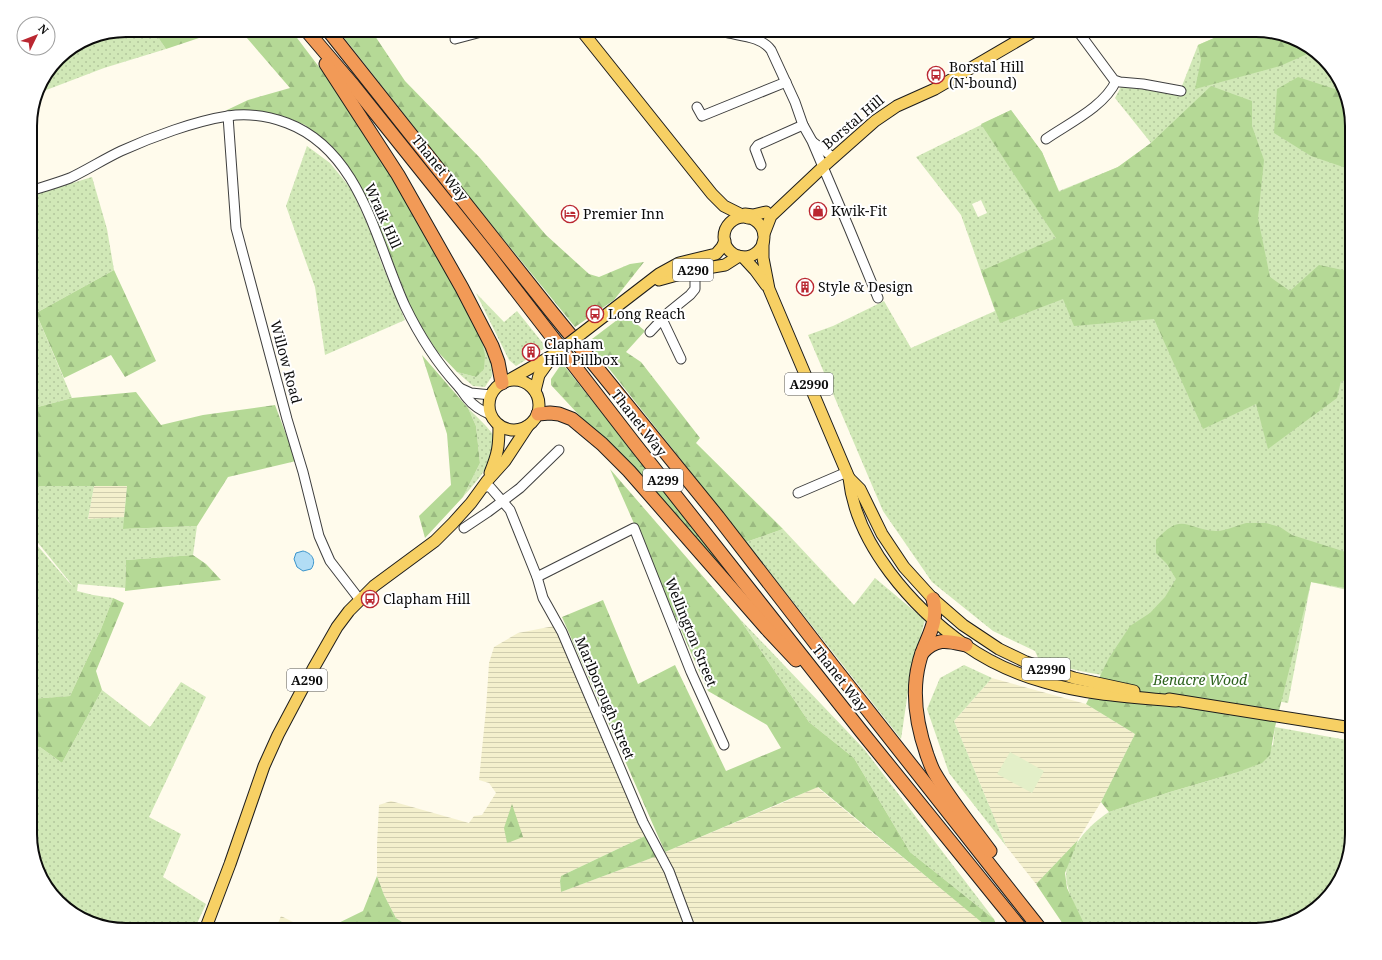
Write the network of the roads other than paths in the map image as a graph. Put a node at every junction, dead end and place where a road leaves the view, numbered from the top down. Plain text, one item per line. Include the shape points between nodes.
1 (309, 37) edge
2 (311, 37) edge
3 (334, 37) edge
4 (463, 37) edge
5 (587, 37) edge
6 (745, 37) edge
7 (1024, 37) edge
8 (1082, 37) edge
9 (455, 39) dead end
10 (1116, 81) junction
11 (786, 82) junction
12 (1180, 91) dead end
13 (697, 107) dead end
14 (228, 116) junction
15 (803, 125) junction
16 (1046, 139) dead end
17 (812, 141) junction
18 (834, 158) junction
19 (761, 165) dead end
20 (822, 167) junction
21 (37, 189) edge
22 (712, 194) junction
23 (783, 205) junction
24 (729, 209) junction
25 (766, 212) junction
26 (749, 218) junction
27 (725, 236) junction
28 (763, 238) junction
29 (741, 257) junction
30 (695, 270) junction
31 (647, 284) junction
32 (769, 289) junction
33 (878, 298) dead end
34 (662, 319) junction
35 (650, 332) dead end
36 (555, 354) junction
37 (681, 359) dead end
38 (505, 382) junction
39 (460, 388) junction
40 (535, 391) junction
41 (491, 395) junction
42 (538, 414) junction
43 (491, 415) junction
44 (499, 425) junction
45 (528, 426) junction
46 (553, 451) dead end
47 (848, 475) junction
48 (485, 484) junction
49 (798, 493) dead end
50 (503, 501) junction
51 (464, 528) dead end
52 (537, 577) junction
53 (933, 599) junction
54 (360, 600) junction
55 (934, 620) junction
56 (966, 646) junction
57 (921, 654) junction
58 (1176, 700) junction
59 (1345, 727) edge
60 (861, 730) junction
61 (724, 745) dead end
62 (208, 923) edge
63 (688, 923) edge
64 (1016, 923) edge
65 (1036, 923) edge
66 (1037, 923) edge

1 - 38 highway via 398,175 492,346
2 - 60 highway, Thanet Way / A299 via 353,85 485,250
3 - 65 highway, Thanet Way / A299 via 718,517
4 - 9 street
5 - 22 main road, A2990
6 - 11 street via 758,40 769,47
7 - 18 main road, Borstal Hill via 935,89 897,106 875,121
8 - 10 street
10 - 12 street
10 - 16 street via 1106,97 1095,107
11 - 13 street via 702,116
11 - 15 street
14 - 21 street, Wraik Hill via 158,136 68,178
14 - 39 street, Wraik Hill via 267,116 286,123 313,137 334,157 356,188 367,210 417,328 438,362
14 - 54 street, Willow Road via 236,228 253,295 319,536 330,561
15 - 17 street
15 - 19 street via 758,145 755,149
17 - 18 street
17 - 20 street
18 - 20 main road, Borstal Hill
20 - 23 main road, Borstal Hill
20 - 33 street
22 - 24 main road, A2990
22 - 27 main road, A2990 via 724,218
23 - 25 main road, Borstal Hill
23 - 28 main road, Borstal Hill via 771,216
24 - 25 main road via 749,214
24 - 26 main road, A2990
25 - 26 main road, Borstal Hill
26 - 27 main road via 737,219 728,226
26 - 28 main road, A2990 via 760,226
27 - 29 main road, A2990 via 731,252
27 - 31 main road, A290 via 722,247 716,254 679,263
28 - 29 main road via 761,247 753,254
28 - 32 main road, A2990 via 763,258
29 - 30 main road, A290 via 725,265
29 - 32 main road, A2990
30 - 31 main road, A290
30 - 34 street via 695,289
31 - 36 main road, A290, bridge
32 - 47 main road, A2990
34 - 35 street
34 - 37 street
36 - 38 main road, A290
36 - 40 main road, A290 via 539,375
38 - 40 main road via 523,381
38 - 41 main road, A290
39 - 41 street via 471,393
39 - 43 street, Wraik Hill via 467,399 481,411
40 - 42 main road, A290 via 539,398
41 - 43 main road
42 - 45 main road, A290
42 - 60 highway via 559,414 572,419 618,460 767,629
43 - 44 main road
44 - 45 main road via 513,430
44 - 48 main road, A290 via 497,456
45 - 48 main road, A290 via 505,461
46 - 50 street via 520,488
47 - 49 street
47 - 53 main road, A2990 via 860,489 882,534 896,555
47 - 55 main road, A2990 via 858,518 878,554 898,582
48 - 50 street, Marlborough Street
48 - 54 main road, A290 via 471,503 435,541 374,586
50 - 51 street
50 - 52 street, Marlborough Street via 510,510
52 - 61 street, Wellington Street via 634,528 691,672
52 - 63 street, Marlborough Street via 543,598 562,632 643,822 669,871
53 - 55 highway via 936,613
53 - 58 main road, A2990 via 975,634 1026,662 1074,678
54 - 62 main road, A290 via 338,627 278,735 264,766
55 - 56 main road, A2990
55 - 57 highway
56 - 57 highway via 942,641 930,646
56 - 58 main road, A2990 via 1010,670 1063,688 1099,694
57 - 66 highway via 916,675 916,713 933,771 1014,884
58 - 59 main road, A2990
60 - 64 highway, Thanet Way / A299

